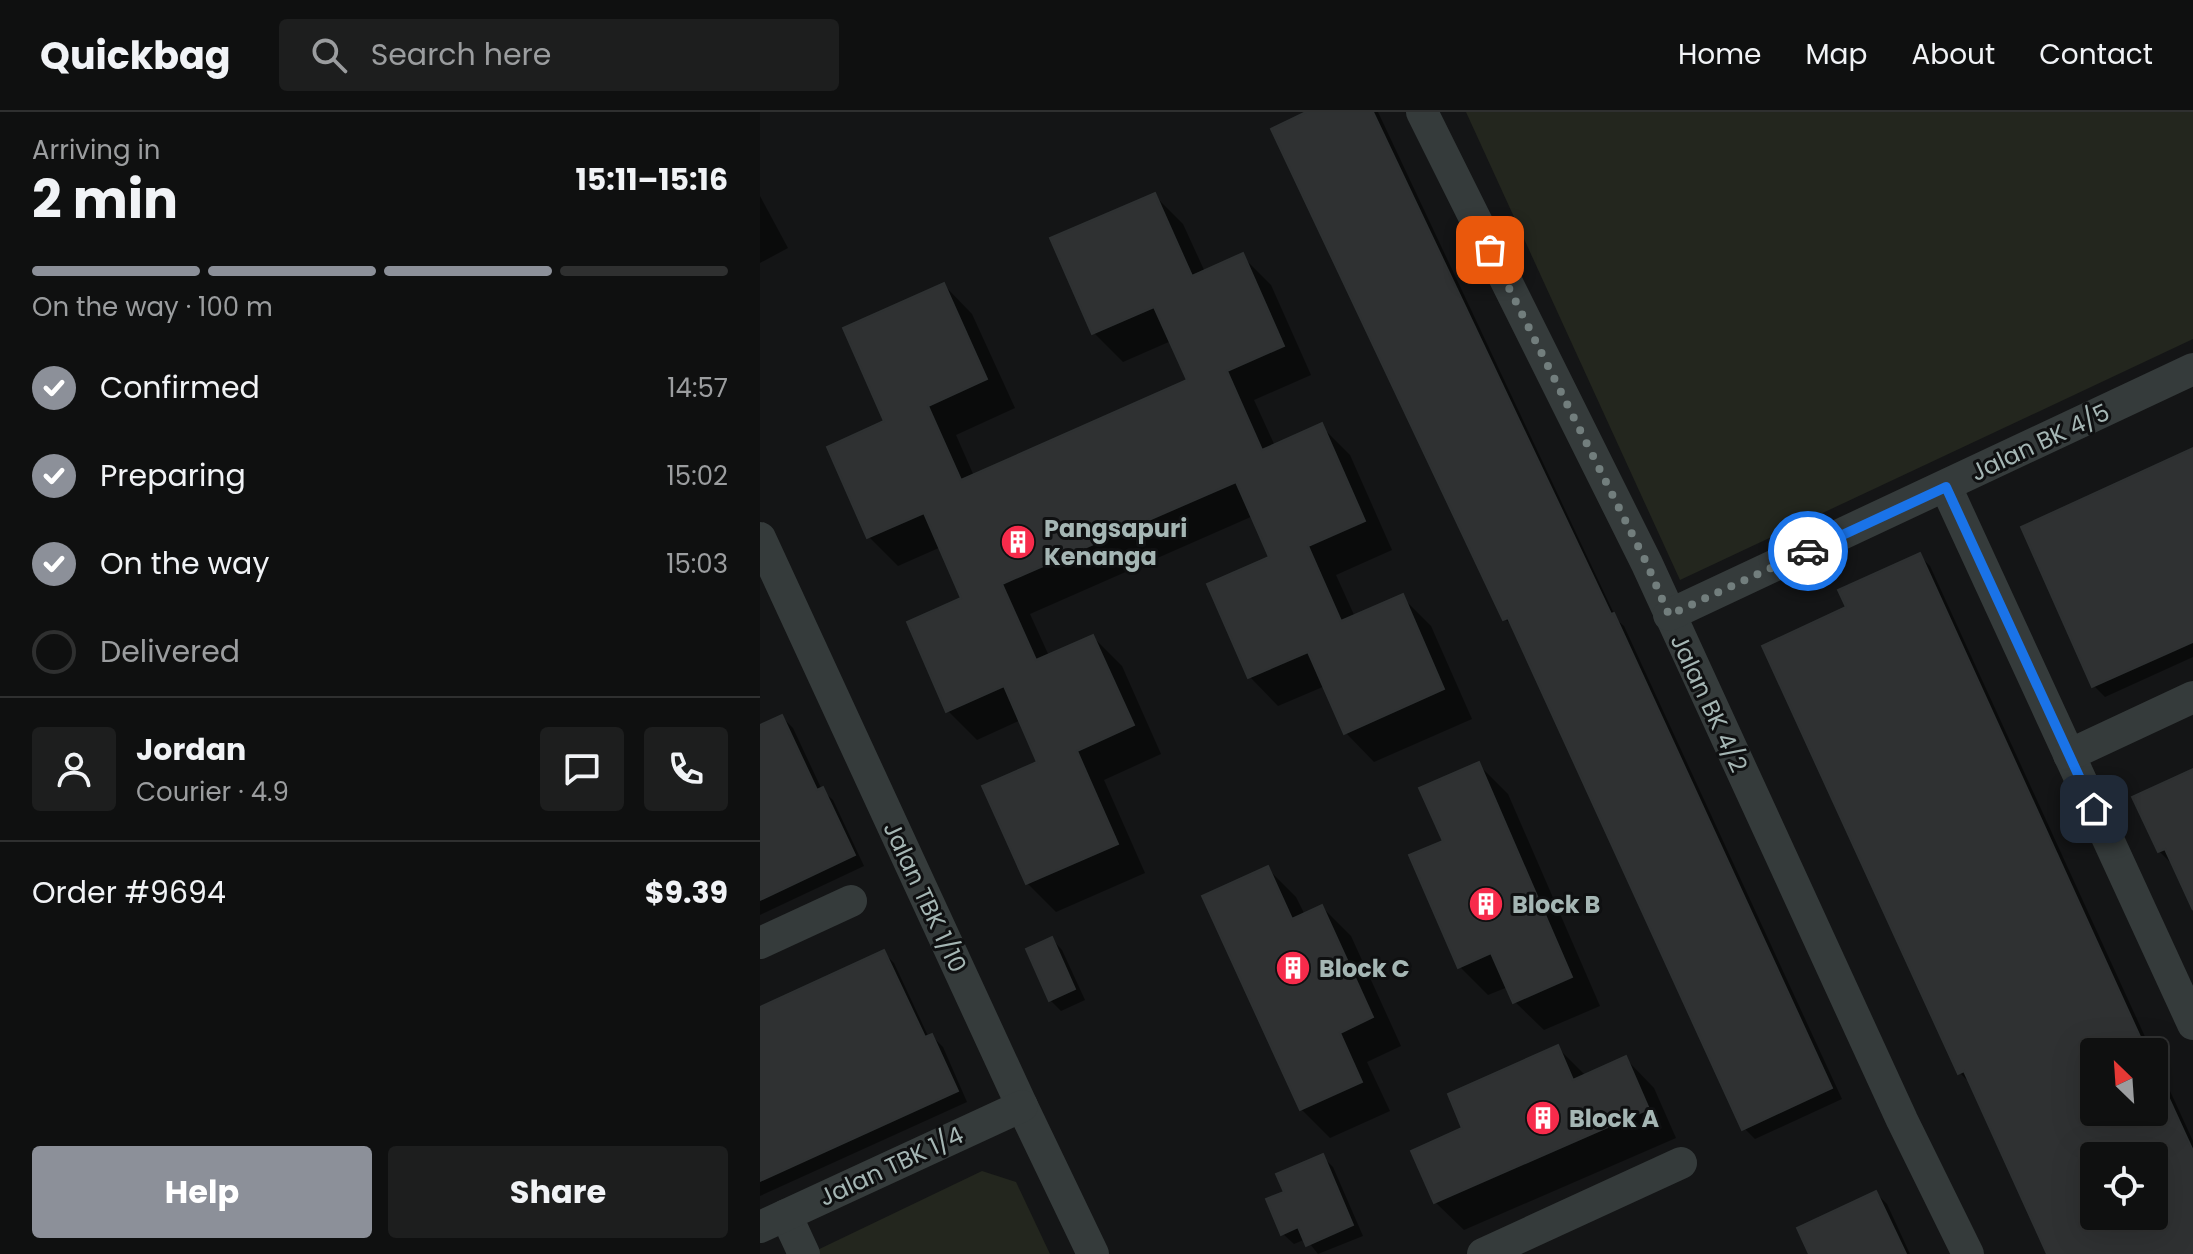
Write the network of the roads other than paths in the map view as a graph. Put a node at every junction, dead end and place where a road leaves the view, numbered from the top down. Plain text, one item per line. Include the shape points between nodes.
1 (1422, 112) edge
2 (2193, 369) edge
3 (1946, 487) junction
4 (760, 538) edge
5 (1669, 615) junction
6 (2193, 697) edge
7 (2069, 755) junction
8 (851, 901) dead end
9 (760, 943) edge
10 (2192, 1020) edge
11 (1022, 1106) junction
12 (1681, 1163) dead end
13 (773, 1221) edge
14 (1517, 1247) edge
15 (804, 1254) edge
16 (1093, 1254) edge
17 (1483, 1254) edge
18 (1968, 1254) edge

1 - 5 street, Jalan BK 4/2
2 - 3 street, Jalan BK 4/5
3 - 5 street, Jalan BK 4/5
3 - 7 street
4 - 11 street, Jalan TBK 1/10
5 - 18 street, Jalan BK 4/2
6 - 7 street
7 - 10 street
8 - 9 street
11 - 13 street, Jalan TBK 1/4
11 - 16 street, Jalan TBK 1/10
12 - 14 street
13 - 15 street
14 - 17 street

